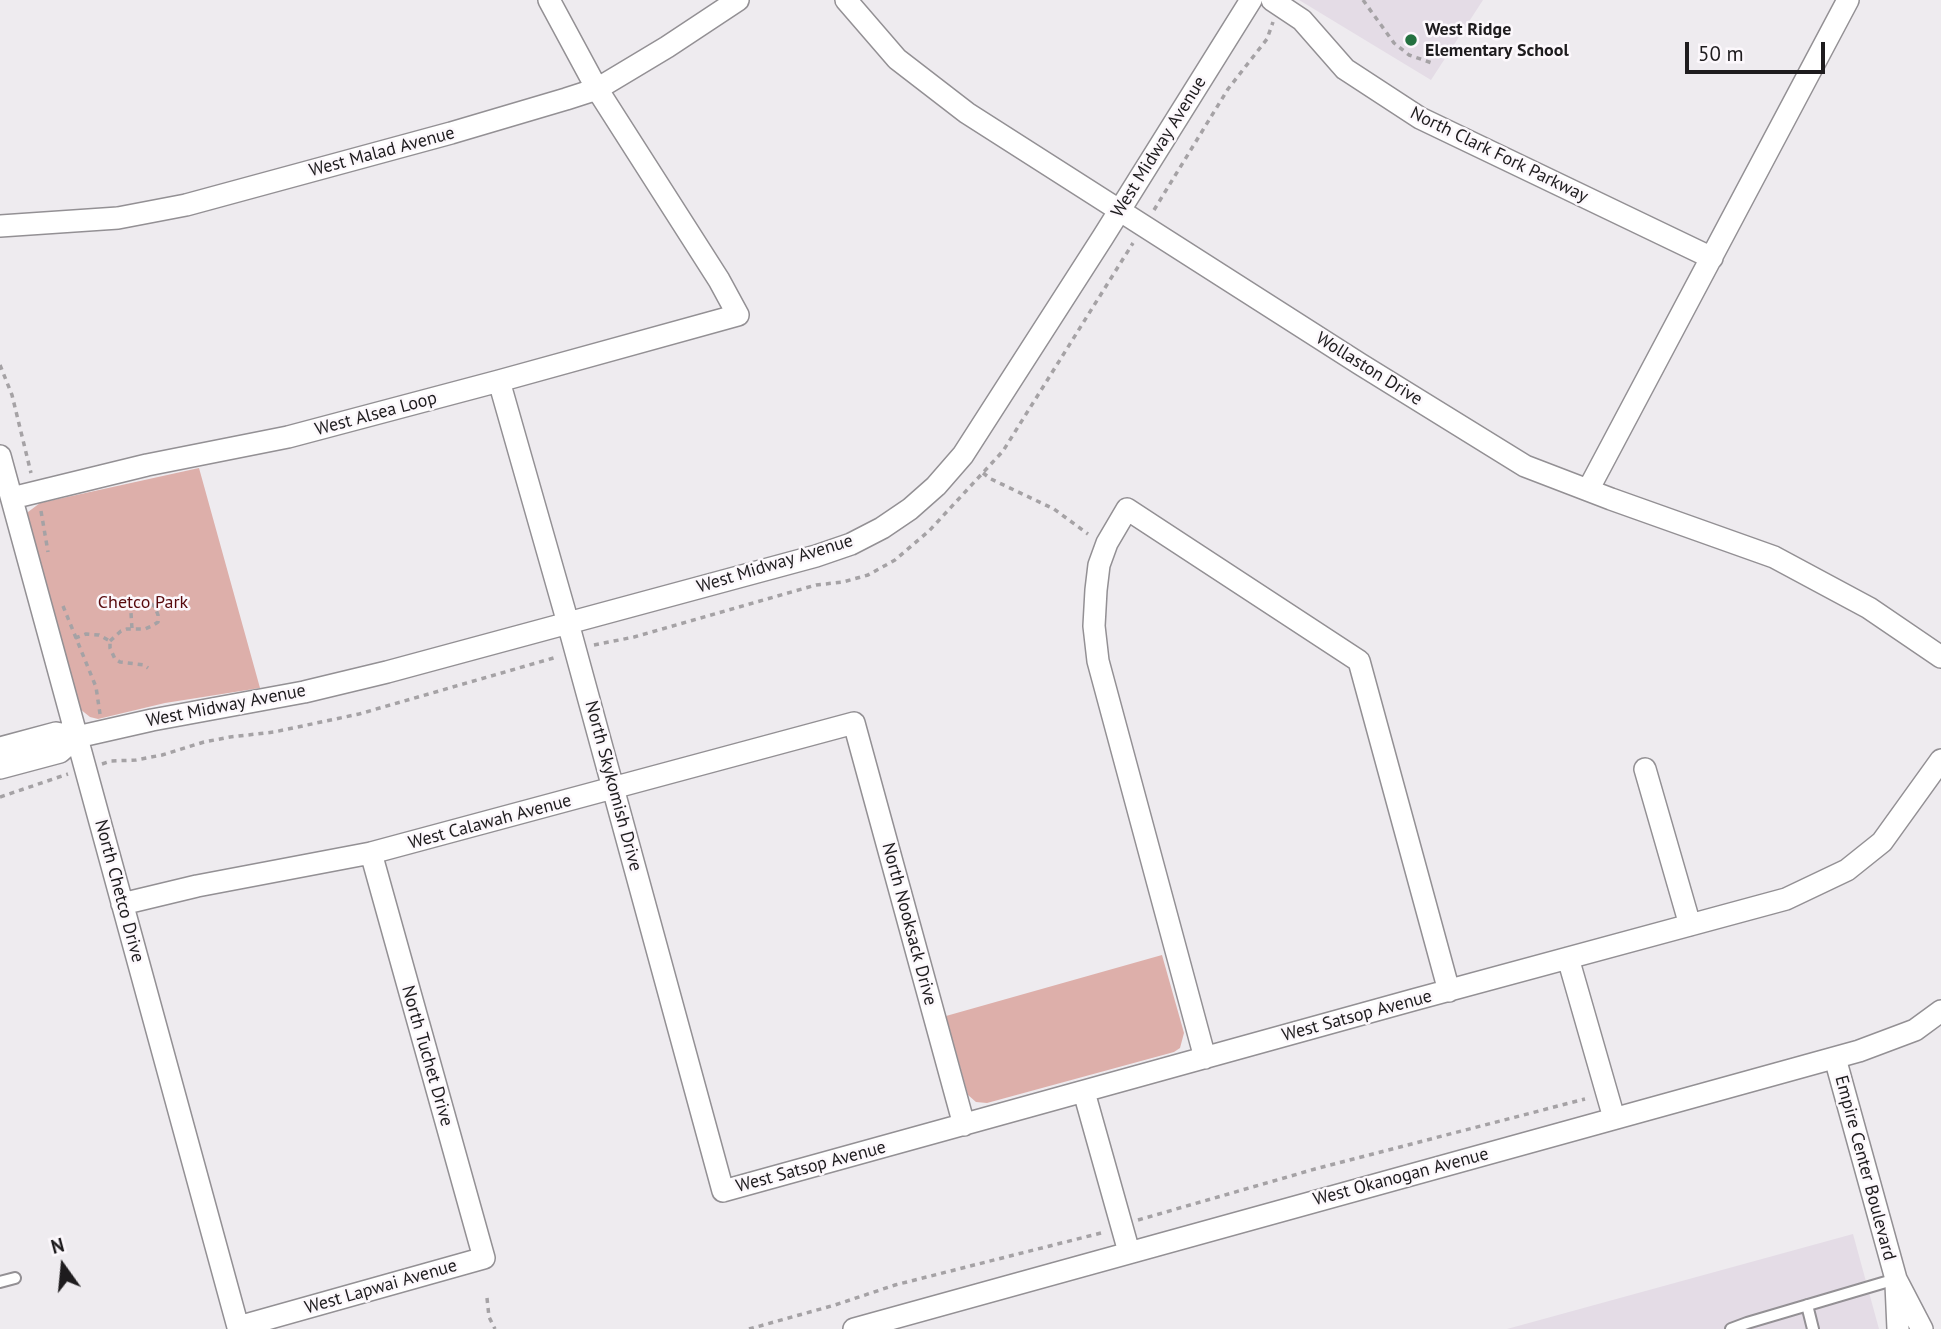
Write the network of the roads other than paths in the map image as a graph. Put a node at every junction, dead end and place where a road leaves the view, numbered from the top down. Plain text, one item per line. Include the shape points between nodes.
1 (549, 0) edge
2 (738, 0) edge
3 (846, 0) edge
4 (1251, 0) edge
5 (1848, 0) edge
6 (1278, 4) edge
7 (597, 89) junction
8 (1120, 210) junction
9 (0, 226) edge
10 (1712, 258) junction
11 (499, 381) junction
12 (0, 456) edge
13 (1588, 490) junction
14 (12, 498) junction
15 (568, 623) junction
16 (1941, 657) edge
17 (855, 723) joint
18 (77, 737) junction
19 (0, 748) edge
20 (1941, 760) edge
21 (0, 768) edge
22 (1645, 769) dead end
23 (614, 789) junction
24 (371, 853) junction
25 (122, 904) junction
26 (1690, 925) junction
27 (1568, 958) junction
28 (1450, 990) junction
29 (1941, 1011) edge
30 (1205, 1058) junction
31 (1835, 1058) junction
32 (1084, 1092) junction
33 (1614, 1118) junction
34 (964, 1125) junction
35 (723, 1191) joint
36 (1129, 1252) junction
37 (484, 1258) joint
38 (15, 1278) dead end
39 (1896, 1279) junction
40 (0, 1282) edge
41 (1807, 1305) junction
42 (238, 1326) joint
43 (854, 1329) edge
44 (1731, 1329) edge
45 (1813, 1329) edge
46 (1898, 1329) edge
47 (1922, 1329) edge

1 - 7 street
2 - 7 street, West Malad Avenue
3 - 8 street, Wollaston Drive via 897,59 940,93
4 - 8 street, West Midway Avenue
5 - 10 street
6 - 10 street, North Clark Fork Parkway via 1302,20 1345,69 1420,118
7 - 9 street, West Malad Avenue via 186,205 118,218
7 - 11 street, West Alsea Loop via 738,315
8 - 13 street, Wollaston Drive via 1525,466
8 - 15 street, West Midway Avenue via 963,455 910,509 851,544 816,556
10 - 13 street
11 - 14 street, West Alsea Loop via 288,437
11 - 15 street, North Skykomish Drive
12 - 14 street, North Chetco Drive
13 - 16 street, Wollaston Drive via 1774,557 1869,608
14 - 18 street, North Chetco Drive
15 - 18 street, West Midway Avenue via 341,684
15 - 23 street, North Skykomish Drive
17 - 23 street, West Calawah Avenue
17 - 34 street, North Nooksack Drive
18 - 19 street, West Midway Avenue via 56,733
18 - 21 street, West Midway Avenue via 60,752
18 - 25 street, North Chetco Drive
20 - 26 street, West Satsop Avenue via 1882,842 1847,870 1786,900
22 - 26 street
23 - 24 street, West Calawah Avenue
23 - 35 street, North Skykomish Drive
24 - 25 street, West Calawah Avenue
24 - 37 street, North Tuchet Drive
25 - 42 street, North Chetco Drive
26 - 27 street, West Satsop Avenue
27 - 28 street, West Satsop Avenue
27 - 33 street
28 - 30 street, West Satsop Avenue
28 - 30 street via 1359,661 1127,509 1099,565 1094,626 1098,661
29 - 31 street, West Okanogan Avenue via 1915,1030
30 - 32 street, West Satsop Avenue
31 - 33 street, West Okanogan Avenue
31 - 39 street, Empire Center Boulevard
32 - 34 street, West Satsop Avenue
32 - 36 street
33 - 36 street, West Okanogan Avenue
34 - 35 street, West Satsop Avenue
36 - 43 street, West Okanogan Avenue
37 - 42 street, West Lapwai Avenue
38 - 40 lane
39 - 41 lane
39 - 46 street, Empire Center Boulevard
39 - 47 street, Empire Center Boulevard
41 - 44 lane
41 - 45 lane

